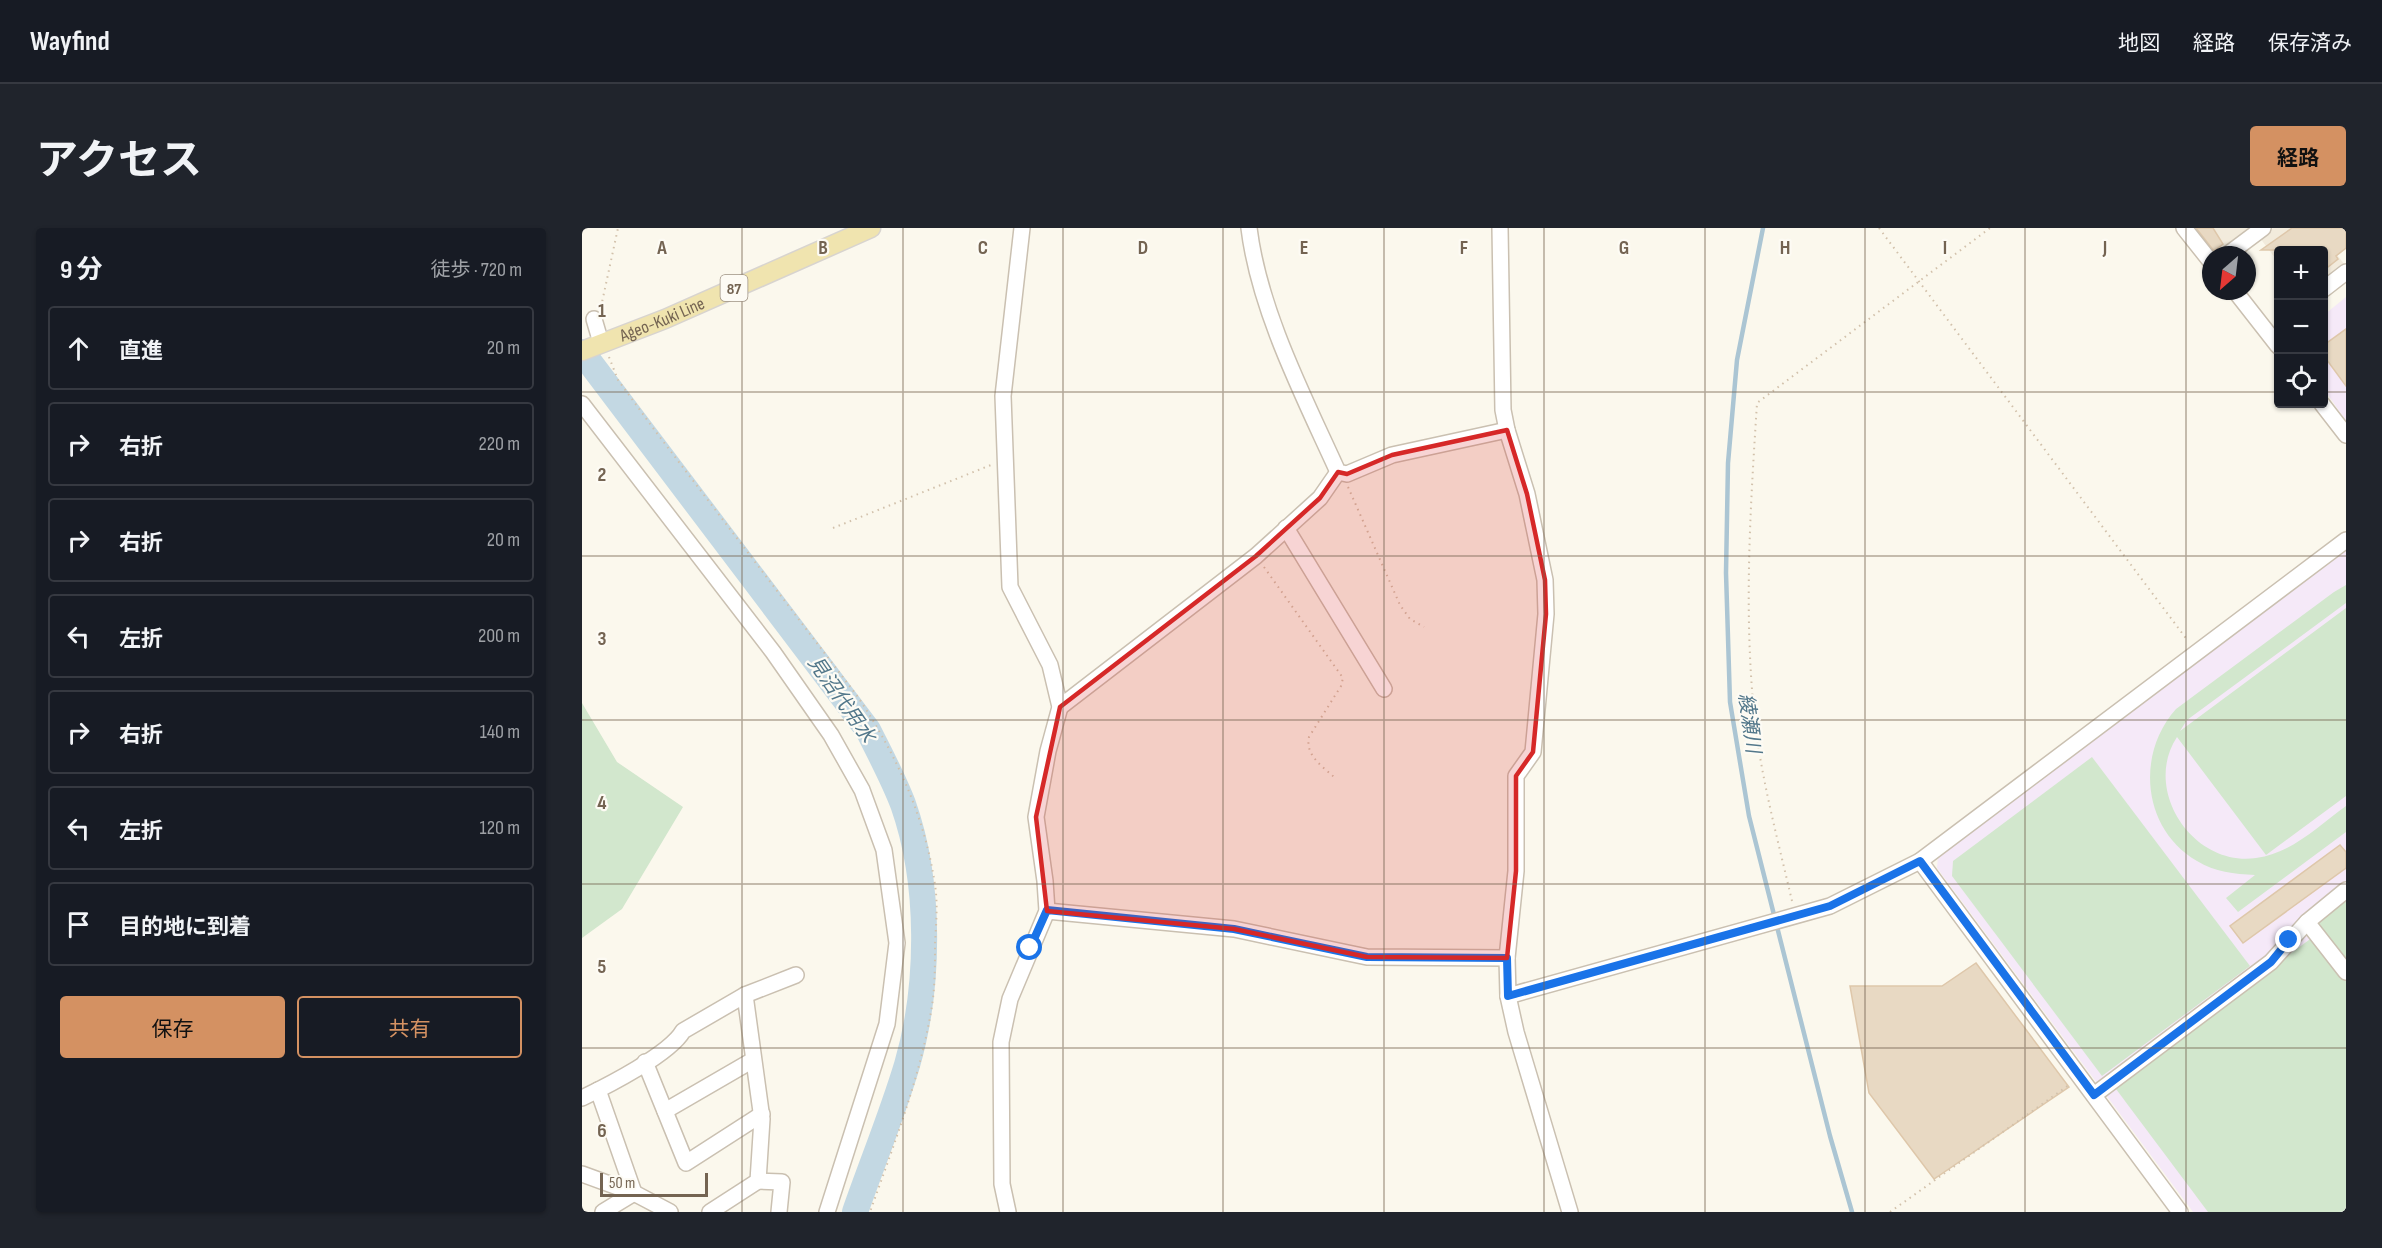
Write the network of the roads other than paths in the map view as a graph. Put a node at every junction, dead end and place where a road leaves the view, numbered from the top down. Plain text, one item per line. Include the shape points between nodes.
1 (871, 228) edge
2 (1022, 228) edge
3 (1249, 228) edge
4 (1500, 228) edge
5 (2184, 228) edge
6 (2263, 228) edge
7 (2239, 246) edge
8 (2202, 251) edge
9 (2346, 272) edge
10 (2328, 286) edge
11 (2244, 300) edge
12 (594, 319) road end
13 (2273, 328) edge
14 (593, 346) edge
15 (582, 404) edge
16 (2325, 408) edge
17 (1507, 430) junction
18 (2346, 435) edge
19 (1342, 473) junction
20 (1286, 528) junction
21 (2346, 540) edge
22 (1384, 689) dead end
23 (1060, 707) junction
24 (1920, 861) junction
25 (2346, 890) edge
26 (1047, 910) junction
27 (2307, 922) junction
28 (1507, 958) junction
29 (2346, 972) edge
30 (796, 975) dead end
31 (745, 995) junction
32 (1508, 996) junction
33 (753, 1060) junction
34 (645, 1062) junction
35 (598, 1090) junction
36 (2094, 1095) junction
37 (582, 1098) edge
38 (665, 1111) junction
39 (762, 1114) junction
40 (582, 1174) edge
41 (758, 1181) junction
42 (634, 1193) junction
43 (603, 1212) edge
44 (670, 1212) edge
45 (710, 1212) edge
46 (779, 1212) edge
47 (827, 1212) edge
48 (1008, 1212) edge
49 (1570, 1212) edge
50 (2180, 1212) edge

1 - 14 main road, Ageo-Kuki Line / 87 via 665,319
2 - 23 street via 1003,396 1010,587 1050,665
3 - 19 street via 1268,307 1310,411
4 - 17 street via 1503,410
5 - 8 street
6 - 7 street
9 - 10 street
11 - 13 street
12 - 14 street
15 - 47 street via 773,652 831,735 862,790 884,850 897,942 887,1024
16 - 18 street
17 - 19 street via 1392,455
17 - 28 street via 1527,494 1545,580 1546,614 1533,752 1516,777 1516,871
19 - 20 street
20 - 22 street
20 - 23 street via 1256,556
21 - 24 street
23 - 26 street via 1035,817
24 - 32 street via 1830,906 1788,920
24 - 36 street
25 - 27 street
26 - 28 street via 1234,929 1367,957
26 - 48 street via 1011,999 1002,1042 1002,1184
27 - 29 street
27 - 36 street via 2271,962
28 - 32 street
30 - 31 street
31 - 33 street
31 - 34 street via 683,1031 678,1040
32 - 49 street
33 - 38 street
33 - 39 street
34 - 35 street
34 - 38 street
35 - 37 street
35 - 42 street
36 - 50 street
38 - 39 street via 686,1163
39 - 41 street
40 - 42 street
41 - 45 street
41 - 46 street via 782,1182
42 - 43 street
42 - 44 street

